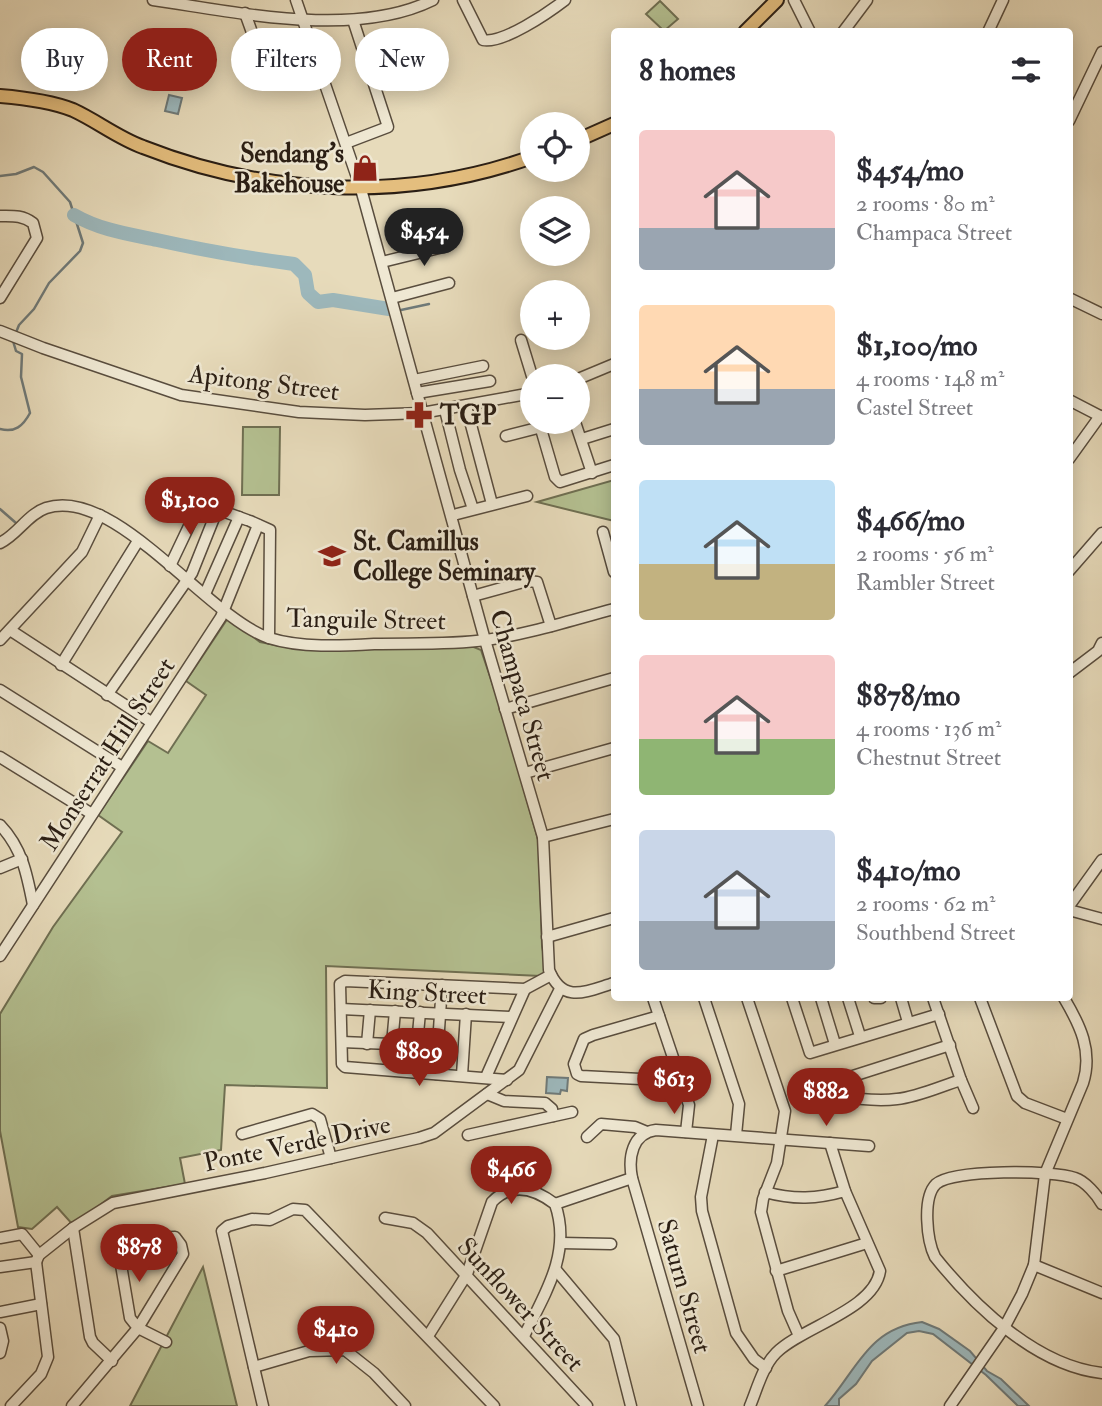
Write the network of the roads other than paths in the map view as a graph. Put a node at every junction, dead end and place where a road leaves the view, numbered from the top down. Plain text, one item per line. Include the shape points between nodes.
1 (153, 0) edge
2 (296, 0) edge
3 (433, 0) edge
4 (463, 0) edge
5 (565, 0) edge
6 (777, 0) edge
7 (794, 0) edge
8 (867, 0) edge
9 (1003, 0) edge
10 (245, 13) junction
11 (303, 19) junction
12 (353, 20) junction
13 (250, 28) edge
14 (748, 28) edge
15 (808, 28) edge
16 (846, 28) edge
17 (990, 28) edge
18 (1102, 52) edge
19 (0, 96) edge
20 (1073, 113) edge
21 (611, 125) edge
22 (590, 135) edge
23 (346, 143) junction
24 (520, 160) edge
25 (361, 189) junction
26 (0, 216) edge
27 (447, 246) dead end
28 (382, 262) junction
29 (5, 280) edge
30 (449, 283) dead end
31 (0, 298) edge
32 (392, 298) junction
33 (1073, 300) edge
34 (1102, 314) edge
35 (0, 331) edge
36 (611, 365) edge
37 (483, 366) dead end
38 (590, 374) edge
39 (414, 380) junction
40 (490, 381) dead end
41 (417, 393) junction
42 (520, 396) edge
43 (1073, 402) edge
44 (466, 407) junction
45 (445, 410) junction
46 (422, 413) junction
47 (1101, 416) edge
48 (611, 430) edge
49 (520, 433) edge
50 (543, 434) edge
51 (580, 434) edge
52 (506, 436) dead end
53 (582, 439) junction
54 (1073, 454) edge
55 (611, 466) edge
56 (592, 473) junction
57 (527, 496) dead end
58 (492, 504) junction
59 (218, 508) junction
60 (473, 509) junction
61 (457, 514) dead end
62 (100, 515) junction
63 (248, 521) junction
64 (603, 532) dead end
65 (1102, 533) edge
66 (138, 541) junction
67 (0, 543) edge
68 (611, 561) edge
69 (170, 566) junction
70 (1073, 566) edge
71 (188, 579) junction
72 (206, 591) junction
73 (473, 596) junction
74 (225, 610) junction
75 (611, 610) edge
76 (551, 626) junction
77 (10, 630) junction
78 (269, 638) junction
79 (0, 640) edge
80 (485, 640) junction
81 (1102, 643) edge
82 (61, 665) junction
83 (1073, 670) edge
84 (611, 679) edge
85 (0, 690) edge
86 (107, 695) junction
87 (505, 709) junction
88 (151, 722) junction
89 (611, 749) edge
90 (0, 757) edge
91 (122, 767) junction
92 (524, 773) junction
93 (92, 814) junction
94 (611, 820) edge
95 (0, 825) edge
96 (543, 837) junction
97 (22, 859) junction
98 (1102, 860) edge
99 (0, 868) edge
100 (1073, 902) edge
101 (33, 905) junction
102 (1073, 909) edge
103 (611, 919) edge
104 (1102, 919) edge
105 (547, 937) junction
106 (0, 956) edge
107 (551, 975) junction
108 (611, 984) edge
109 (442, 985) junction
110 (525, 989) junction
111 (560, 989) junction
112 (654, 1001) edge
113 (705, 1001) edge
114 (748, 1001) edge
115 (793, 1001) edge
116 (822, 1001) edge
117 (849, 1001) edge
118 (902, 1001) edge
119 (934, 1001) edge
120 (981, 1001) edge
121 (1066, 1001) edge
122 (341, 1009) junction
123 (370, 1010) junction
124 (395, 1011) junction
125 (420, 1012) junction
126 (440, 1013) junction
127 (466, 1014) junction
128 (939, 1014) junction
129 (659, 1016) junction
130 (511, 1017) junction
131 (908, 1023) junction
132 (860, 1036) junction
133 (342, 1042) junction
134 (367, 1044) junction
135 (392, 1044) junction
136 (835, 1044) junction
137 (416, 1045) junction
138 (950, 1045) junction
139 (438, 1046) junction
140 (436, 1074) junction
141 (462, 1075) junction
142 (486, 1077) junction
143 (507, 1080) junction
144 (961, 1080) junction
145 (680, 1081) junction
146 (486, 1094) junction
147 (973, 1108) dead end
148 (572, 1112) dead end
149 (553, 1116) junction
150 (1066, 1119) junction
151 (647, 1132) junction
152 (686, 1132) junction
153 (242, 1134) dead end
154 (468, 1135) dead end
155 (713, 1135) junction
156 (736, 1136) junction
157 (587, 1137) dead end
158 (780, 1139) junction
159 (830, 1143) junction
160 (869, 1146) dead end
161 (331, 1158) junction
162 (1045, 1174) junction
163 (632, 1178) junction
164 (845, 1191) junction
165 (765, 1192) junction
166 (555, 1204) junction
167 (1102, 1204) edge
168 (385, 1218) dead end
169 (73, 1228) junction
170 (0, 1238) edge
171 (867, 1242) junction
172 (561, 1243) junction
173 (611, 1244) dead end
174 (37, 1258) junction
175 (1034, 1265) junction
176 (0, 1267) edge
177 (556, 1270) junction
178 (776, 1271) junction
179 (467, 1274) junction
180 (1102, 1293) edge
181 (41, 1304) junction
182 (0, 1312) edge
183 (0, 1328) edge
184 (138, 1328) junction
185 (1004, 1328) junction
186 (428, 1336) junction
187 (524, 1336) junction
188 (799, 1336) junction
189 (166, 1342) dead end
190 (0, 1353) edge
191 (112, 1360) junction
192 (254, 1367) junction
193 (766, 1368) junction
194 (1102, 1373) edge
195 (490, 1405) edge
196 (11, 1406) edge
197 (72, 1406) edge
198 (263, 1406) edge
199 (405, 1406) edge
200 (587, 1406) edge
201 (631, 1406) edge
202 (698, 1406) edge
203 (750, 1406) edge
204 (950, 1406) edge

1 - 10 street
2 - 11 street, Champaca Street
3 - 12 street via 390,16
4 - 5 street via 486,42 550,12
6 - 14 main road
7 - 15 street
8 - 16 street
9 - 17 street
10 - 11 street
10 - 13 street
11 - 12 street
11 - 23 street, Champaca Street
12 - 23 street via 388,127
18 - 20 street
19 - 25 main road via 70,109 139,146 225,175
21 - 22 main road
23 - 25 street, Champaca Street
24 - 25 main road via 456,179
25 - 28 street, Champaca Street
26 - 29 street via 26,218 37,229 37,238
27 - 28 street
28 - 32 street, Champaca Street
29 - 31 street
30 - 32 street
32 - 39 street, Champaca Street
33 - 34 street
35 - 46 street, Apitong Street via 197,398 299,412
36 - 38 street
37 - 39 street
39 - 41 street, Champaca Street
40 - 41 street
41 - 46 street, Champaca Street
42 - 44 street, Apitong Street
43 - 47 street
44 - 45 street, Apitong Street
44 - 58 street
45 - 46 street, Apitong Street
45 - 60 street
46 - 73 street, Champaca Street
47 - 54 street
48 - 53 street
49 - 52 street
50 - 56 street via 557,481
51 - 53 street
53 - 56 street
55 - 56 street
57 - 58 street
58 - 60 street
59 - 63 street
59 - 69 street via 203,503 197,506
59 - 71 street
60 - 61 street
62 - 66 street, Tanguile Street
62 - 67 street, Tanguile Street via 81,507 45,508
62 - 77 street via 82,552
63 - 72 street
63 - 74 street, Monserrat Hill Street
63 - 78 street via 270,534
64 - 68 street
65 - 70 street
66 - 69 street, Tanguile Street
66 - 82 street
69 - 71 street, Tanguile Street
71 - 72 street, Tanguile Street
71 - 86 street
72 - 74 street, Tanguile Street
73 - 76 street via 537,582
73 - 80 street, Champaca Street
74 - 78 street, Tanguile Street
74 - 88 street, Monserrat Hill Street
75 - 76 street, Tanguile Street
76 - 80 street, Tanguile Street
77 - 79 street
77 - 82 street
78 - 80 street, Tanguile Street via 351,645
80 - 87 street, Champaca Street
81 - 83 street
82 - 86 street
84 - 87 street
85 - 91 street
86 - 88 street
87 - 92 street, Champaca Street
88 - 91 street, Monserrat Hill Street
89 - 92 street
90 - 93 street
91 - 93 street, Monserrat Hill Street
92 - 96 street, Champaca Street
93 - 101 street, Monserrat Hill Street
94 - 96 street
95 - 97 street
96 - 105 street, Champaca Street
97 - 99 street
97 - 101 street
98 - 100 street
101 - 106 street, Monserrat Hill Street
102 - 104 street
103 - 105 street
105 - 107 street, Champaca Street
107 - 110 street
107 - 111 street, Champaca Street
108 - 111 street via 575,993
109 - 110 street
109 - 122 street via 345,981 340,984
109 - 126 street
110 - 130 street
111 - 143 street, Ponte Verde Drive via 523,1063
112 - 129 street
113 - 156 street via 739,1104
114 - 158 street via 783,1100
115 - 136 street via 808,1050
116 - 136 street
117 - 132 street
118 - 131 street
119 - 128 street
120 - 150 street via 1017,1096
121 - 150 street via 1081,1029 1087,1060 1083,1083
122 - 123 street, King Street
122 - 133 street
123 - 124 street, King Street
123 - 134 street
124 - 125 street, King Street
124 - 135 street
125 - 126 street, King Street
125 - 137 street
126 - 127 street, King Street
126 - 139 street
127 - 130 street, King Street
127 - 141 street
128 - 131 street
128 - 138 street
129 - 145 street
129 - 145 street via 588,1037 579,1049 576,1074
130 - 142 street
131 - 132 street
132 - 136 street
133 - 134 street
133 - 140 street via 345,1067
134 - 135 street
135 - 137 street
137 - 139 street
138 - 144 street
138 - 144 street via 831,1083 827,1090 862,1099 898,1099
139 - 140 street
140 - 141 street
141 - 142 street
142 - 143 street
143 - 146 street, Ponte Verde Drive
144 - 147 street
145 - 152 street via 689,1105
146 - 149 street via 504,1101 545,1103
146 - 161 street, Ponte Verde Drive via 434,1133
148 - 149 street
149 - 154 street
150 - 162 street
151 - 152 street
151 - 157 street via 601,1124
151 - 163 street via 630,1157
152 - 155 street
153 - 161 street via 312,1114 320,1119
155 - 156 street
155 - 193 street via 702,1211 736,1332
156 - 158 street
158 - 159 street
158 - 165 street via 777,1163
159 - 160 street
159 - 164 street
161 - 169 street, Ponte Verde Drive via 113,1203
162 - 167 street via 1076,1178
162 - 175 street
162 - 185 street via 968,1174 943,1180 932,1191 926,1228 935,1257
163 - 166 street
163 - 202 street, Saturn Street
164 - 165 street via 797,1199
164 - 171 street
165 - 178 street via 761,1212
166 - 172 street
166 - 179 street via 538,1192 518,1188 500,1194 492,1202
168 - 179 street, Sunflower Street via 416,1224
169 - 174 street, Ponte Verde Drive
169 - 191 street via 90,1337
170 - 174 street via 22,1234
171 - 178 street
171 - 188 street via 880,1271 874,1286 850,1308
172 - 173 street
172 - 177 street
174 - 176 street
174 - 181 street
175 - 180 street
175 - 185 street
177 - 187 street
177 - 201 street via 614,1339
178 - 188 street
179 - 186 street
179 - 187 street, Sunflower Street
181 - 182 street
181 - 196 street via 47,1363
183 - 190 street
184 - 184 street via 183,1254 179,1241 170,1237 135,1241 122,1251 120,1265 129,1315
184 - 189 street
184 - 191 street
185 - 194 street via 1061,1363
185 - 204 street
186 - 192 street via 305,1210 293,1209 273,1219 256,1218 225,1227 222,1233
186 - 195 street
187 - 200 street, Sunflower Street
188 - 193 street via 776,1352
191 - 197 street
192 - 198 street
192 - 199 street via 309,1351 345,1350
193 - 203 street

